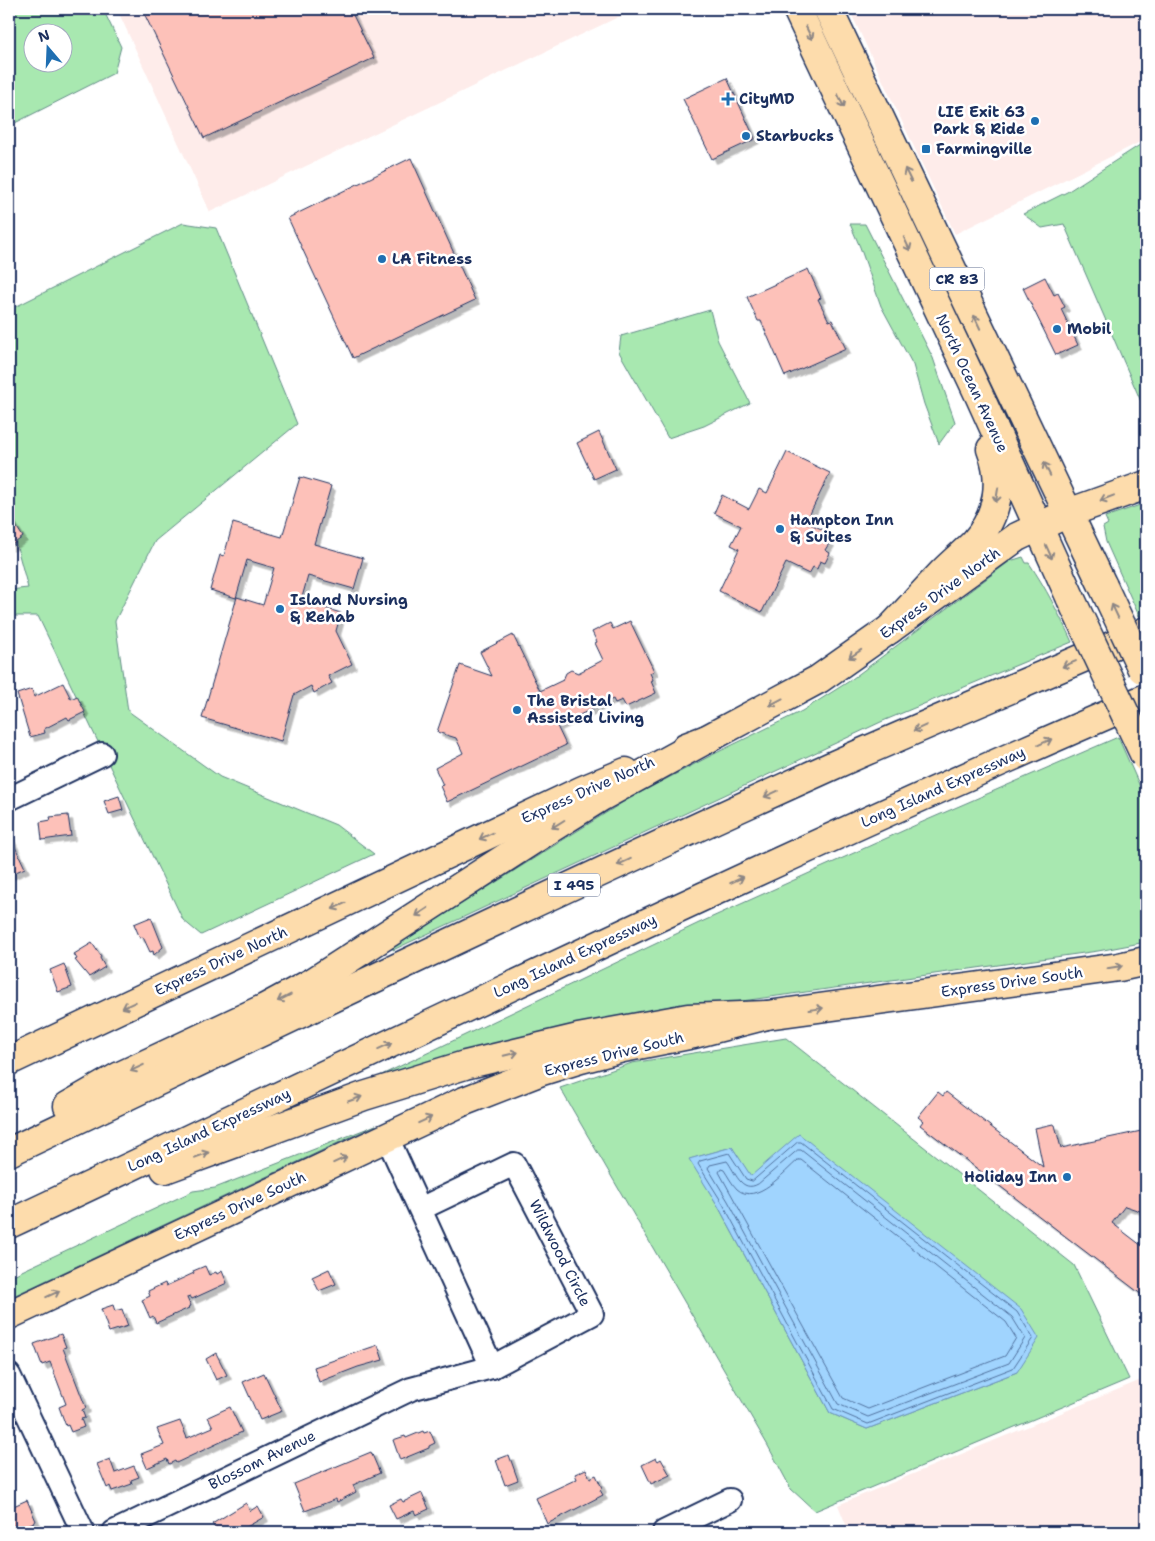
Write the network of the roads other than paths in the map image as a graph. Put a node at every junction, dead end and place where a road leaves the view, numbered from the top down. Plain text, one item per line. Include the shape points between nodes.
1 (797, 9) edge
2 (828, 9) edge
3 (941, 317) junction
4 (1146, 485) edge
5 (1068, 513) junction
6 (1038, 526) junction
7 (890, 629) junction
8 (1146, 631) edge
9 (1146, 678) edge
10 (1146, 698) edge
11 (707, 739) junction
12 (102, 754) dead end
13 (1146, 758) edge
14 (9, 799) edge
15 (1146, 961) edge
16 (767, 1015) junction
17 (9, 1061) edge
18 (387, 1137) junction
19 (9, 1140) edge
20 (9, 1152) edge
21 (420, 1209) junction
22 (9, 1226) edge
23 (9, 1315) edge
24 (492, 1367) junction
25 (9, 1376) edge
26 (730, 1500) dead end
27 (83, 1532) edge
28 (114, 1532) edge
29 (664, 1532) edge

1 -> 3 main road, North Ocean Avenue / CR 83
5 -> 2 main road, North Ocean Avenue / CR 83
3 - 6 main road, North Ocean Avenue / CR 83
3 -> 7 main road via 994,457 997,498 984,530
4 -> 5 main road, Express Drive North
5 - 6 main road, Express Drive North
9 -> 5 main road, North Ocean Avenue / CR 83, bridge
6 - 7 main road, Express Drive North via 1017,537
6 -> 13 main road, North Ocean Avenue / CR 83, bridge
7 -> 11 main road, Express Drive North via 819,678
8 -> 20 main road, I 495 via 710,822
22 -> 10 main road, Long Island Expressway via 604,942
11 -> 17 main road, Express Drive North via 582,790
11 -> 19 main road via 601,797 313,982 120,1076
12 - 14 street
16 -> 15 main road, Express Drive South via 1076,974
18 -> 16 main road, Express Drive South via 462,1102 539,1072 623,1048
22 -> 16 main road via 311,1114 465,1065 578,1038 688,1018
18 - 21 street
23 -> 18 main road, Express Drive South
21 - 24 street
21 - 24 street, Wildwood Circle via 514,1164 592,1314
24 - 28 street, Blossom Avenue via 411,1388
25 - 27 street
26 - 29 street

